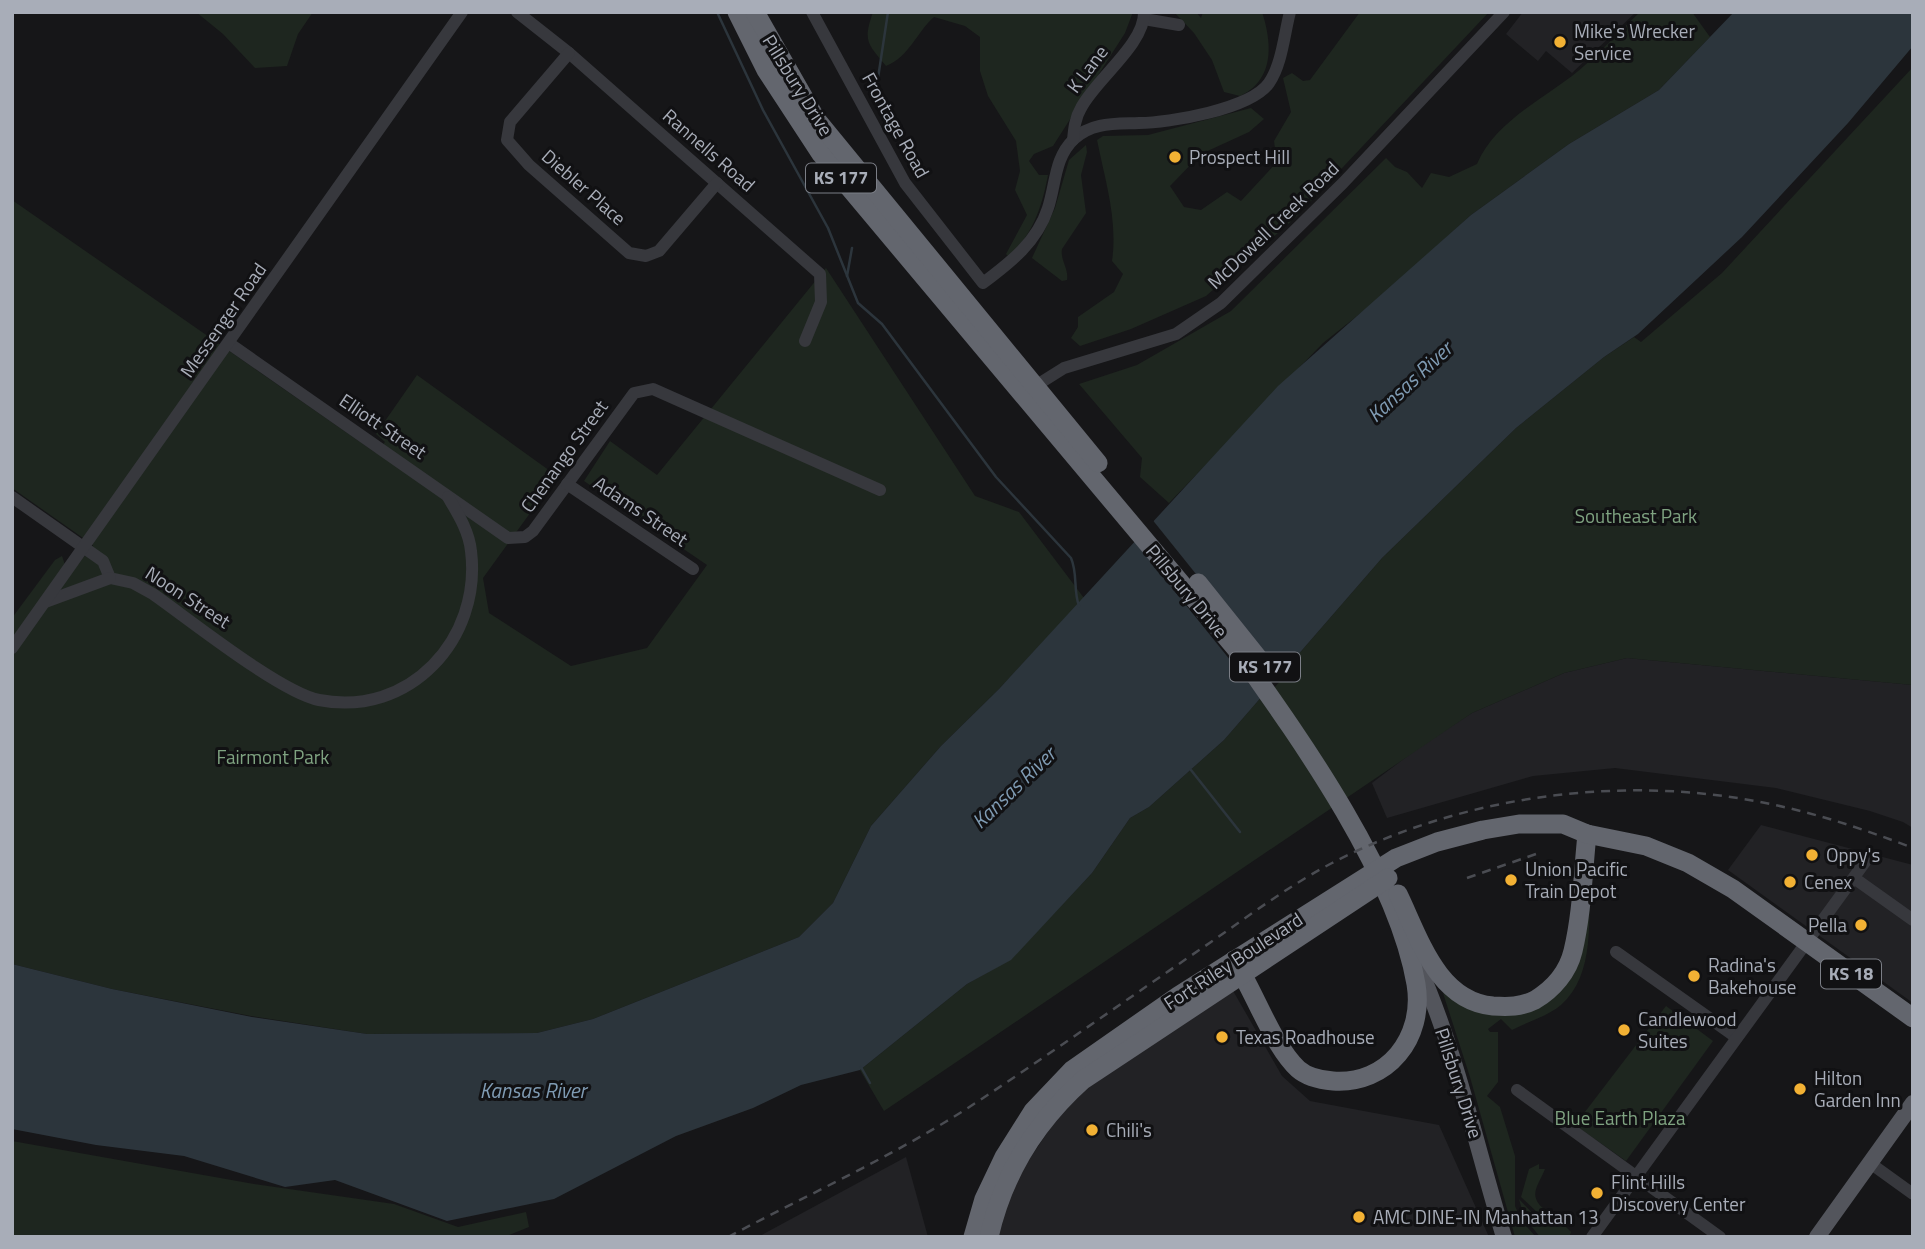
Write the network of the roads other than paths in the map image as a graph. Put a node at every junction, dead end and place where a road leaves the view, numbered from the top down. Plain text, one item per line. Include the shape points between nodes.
1 (462, 12) edge
2 (517, 12) edge
3 (737, 12) edge
4 (755, 12) edge
5 (812, 12) edge
6 (1290, 12) edge
7 (1504, 12) edge
8 (1144, 16) edge
9 (1178, 25) dead end
10 (569, 53) junction
11 (1073, 140) junction
12 (718, 183) junction
13 (983, 283) joint
14 (805, 341) dead end
15 (230, 344) junction
16 (1029, 391) junction
17 (567, 484) junction
18 (880, 490) dead end
19 (445, 491) junction
20 (12, 497) edge
21 (515, 539) joint
22 (84, 547) junction
23 (693, 569) dead end
24 (110, 578) junction
25 (44, 603) junction
26 (12, 648) edge
27 (1587, 834) junction
28 (1865, 862) dead end
29 (1854, 878) junction
30 (1401, 912) junction
31 (1913, 920) edge
32 (1806, 943) junction
33 (1616, 952) dead end
34 (1238, 966) junction
35 (1913, 1018) edge
36 (1735, 1038) junction
37 (1517, 1090) dead end
38 (1912, 1104) edge
39 (1870, 1163) junction
40 (1636, 1177) junction
41 (1913, 1194) edge
42 (973, 1237) edge
43 (989, 1237) edge
44 (1504, 1237) edge
45 (1592, 1237) edge
46 (1720, 1237) edge
47 (1817, 1237) edge

1 - 15 street, Messenger Road
2 - 10 street, Rannells Road
3 - 16 highway, Pillsbury Drive / KS 177 via 766,70 821,154
4 - 16 highway, Pillsbury Drive / KS 177 via 816,119
5 - 13 street, Frontage Road via 905,183
6 - 11 street via 1275,73 1251,98 1161,122 1087,129
7 - 16 street, McDowell Creek Road via 1343,183 1221,303 1176,334 1064,368
8 - 9 street, K Lane
8 - 11 street, K Lane via 1129,46 1080,108
10 - 12 street, Rannells Road
10 - 12 street, Diebler Place via 510,122 507,140 629,253 637,256 659,251
11 - 13 street, K Lane via 1062,153 1040,227 1025,248
12 - 14 street, Rannells Road via 820,274 821,302
15 - 19 street, Elliott Street
15 - 22 street, Messenger Road
16 - 30 highway, Pillsbury Drive / KS 177 via 1242,635 1278,685 1347,794
17 - 18 street, Chenango Street via 634,393 653,389
17 - 21 street, Chenango Street via 533,531
17 - 23 street, Adams Street
19 - 21 street, Elliott Street via 499,533
19 - 24 street, Noon Street via 462,519 471,549 472,583 466,611 454,638 422,676 394,694 355,703 317,700 288,688 133,583
20 - 22 street
22 - 24 street via 103,561
22 - 25 street, Messenger Road
24 - 25 street
25 - 26 street, Messenger Road
27 - 30 highway, KS 177 via 1573,952 1563,975 1531,1002 1513,1008 1482,1005 1456,992 1437,973
27 - 32 highway, Fort Riley Boulevard / KS 18 via 1646,846 1688,863 1733,889
27 - 34 highway, Fort Riley Boulevard via 1480,842 1420,860
28 - 29 street
29 - 31 street
29 - 32 street
30 - 34 highway, KS 177 via 1416,986 1412,1030 1400,1053 1366,1079 1320,1080 1299,1070 1277,1042
30 - 44 main road, Pillsbury Drive via 1457,1048
32 - 35 highway, Fort Riley Boulevard / KS 18
32 - 36 street
33 - 36 street
34 - 42 highway, Fort Riley Boulevard via 1110,1041 1053,1088 1004,1157
34 - 43 highway, Fort Riley Boulevard via 1104,1063 1059,1103 1014,1168
36 - 40 street
37 - 40 street
38 - 39 main road
39 - 41 street
39 - 47 main road
40 - 45 street
40 - 46 street

